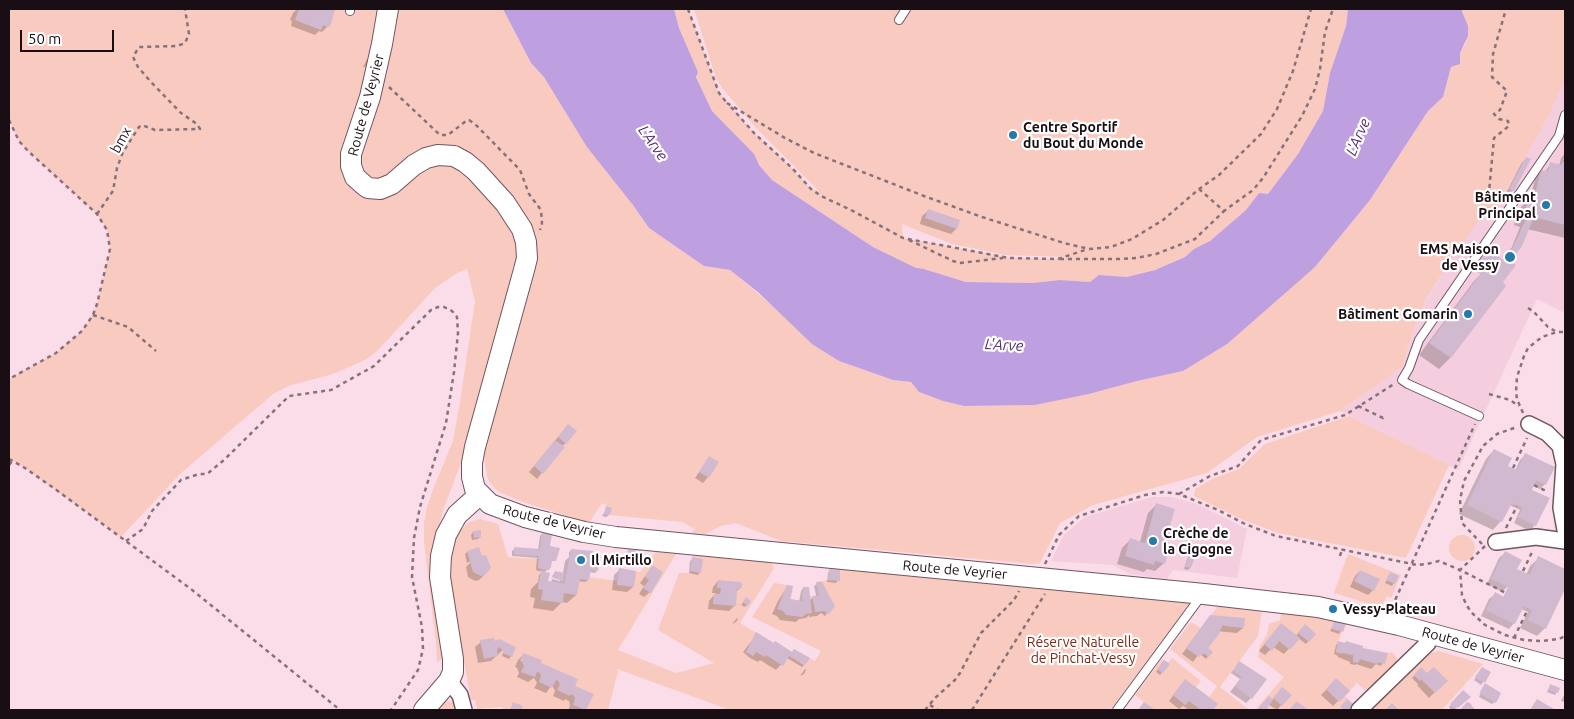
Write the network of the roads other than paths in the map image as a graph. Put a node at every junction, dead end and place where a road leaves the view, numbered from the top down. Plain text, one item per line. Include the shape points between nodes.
1 (388, 9) edge
2 (906, 9) edge
3 (899, 20) dead end
4 (1565, 115) edge
5 (1479, 416) road end
6 (1531, 425) road end
7 (1547, 433) junction
8 (1565, 436) edge
9 (1565, 460) edge
10 (479, 495) junction
11 (1561, 508) junction
12 (1565, 530) edge
13 (1537, 537) junction
14 (1565, 541) edge
15 (1493, 543) road end
16 (1204, 594) junction
17 (1431, 634) junction
18 (1565, 670) edge
19 (449, 681) junction
20 (424, 710) edge
21 (464, 710) edge
22 (1117, 710) edge
23 (1359, 710) edge

1 - 10 main road, Route de Veyrier via 372,90 352,154 356,176 368,188 384,188 426,158 454,156 476,170 505,203 522,229 526,242 527,258 474,455 473,485
2 - 3 lane
4 - 5 lane via 1559,136 1419,340 1402,380
6 - 7 street
7 - 8 street
7 - 9 street via 1560,446
9 - 11 street
10 - 16 main road, Route de Veyrier via 490,504 519,515 616,537 1050,573
10 - 19 main road via 462,509 453,522 441,556 442,589 453,659
11 - 12 street
11 - 13 street via 1550,530
13 - 14 street
13 - 15 street
16 - 17 main road, Route de Veyrier via 1318,607
16 - 22 lane
17 - 18 main road, Route de Veyrier
17 - 23 street via 1428,643
19 - 20 main road
19 - 21 street via 460,695

